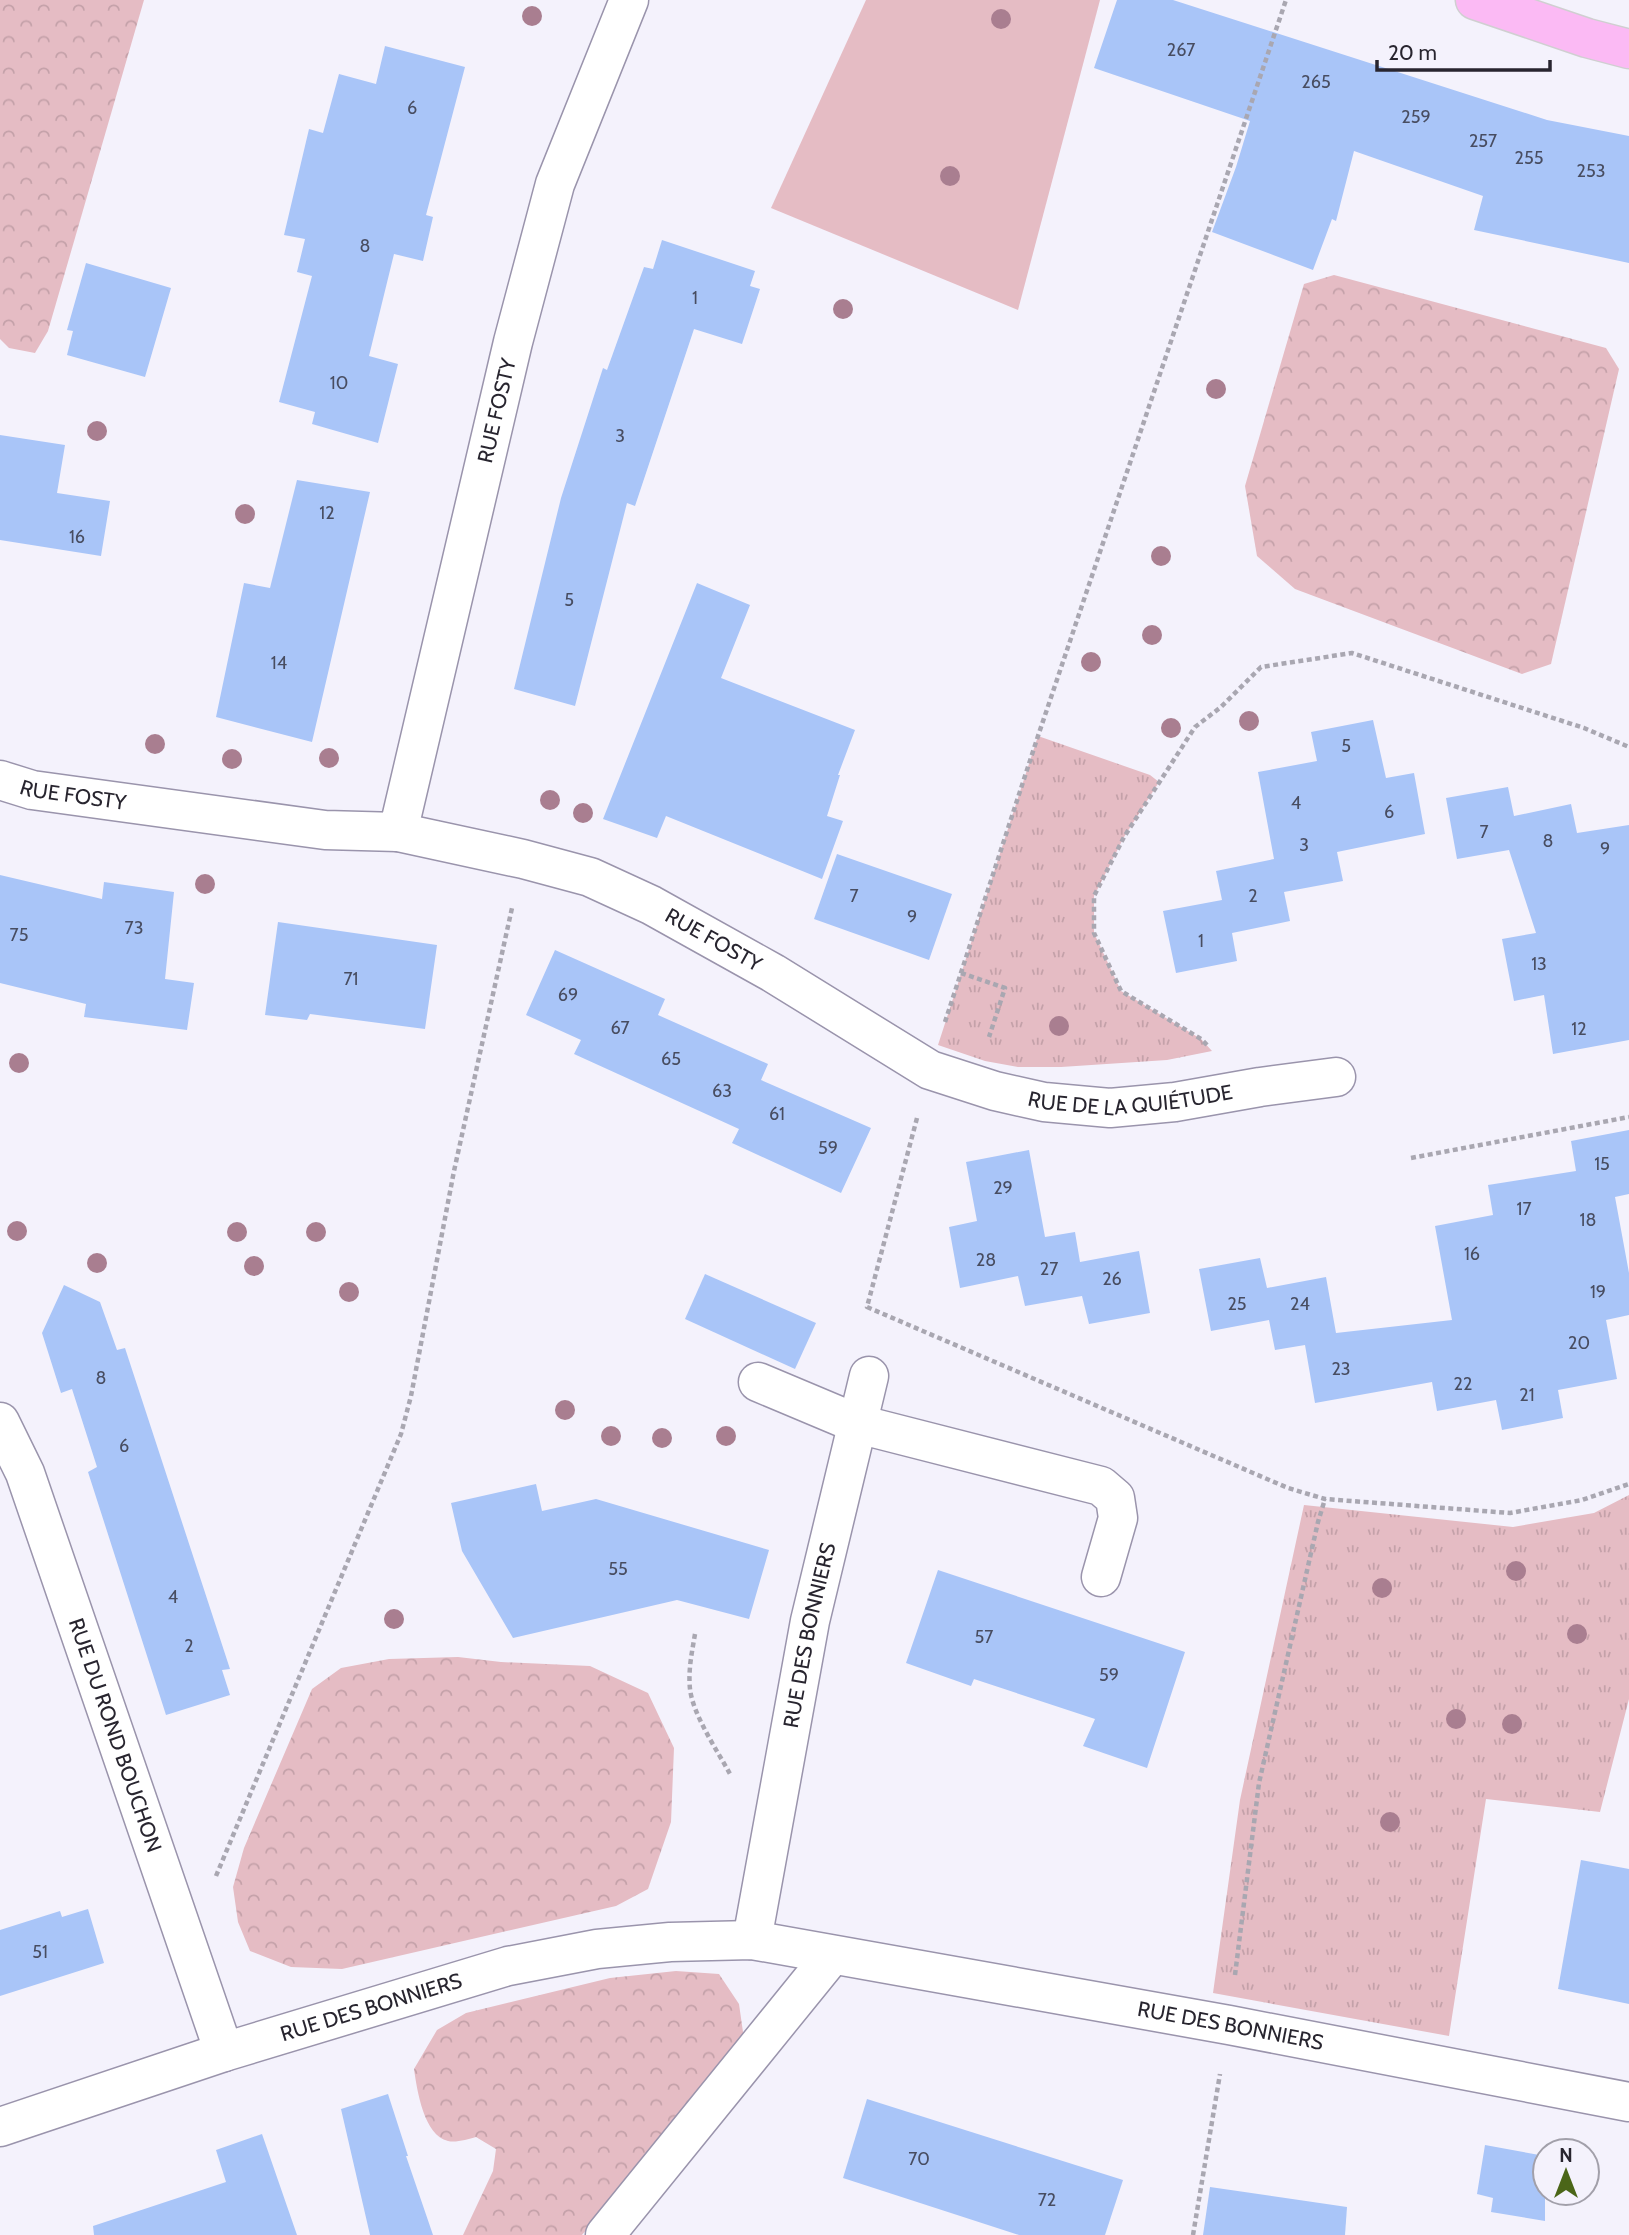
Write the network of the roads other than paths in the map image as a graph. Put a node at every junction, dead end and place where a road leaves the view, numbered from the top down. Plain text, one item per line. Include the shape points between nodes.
1 (629, 0) edge
2 (1475, 0) edge
3 (1629, 49) edge
4 (0, 779) edge
5 (398, 832) junction
6 (930, 1070) joint
7 (1336, 1077) dead end
8 (869, 1376) dead end
9 (758, 1382) dead end
10 (0, 1422) edge
11 (858, 1424) junction
12 (1101, 1577) dead end
13 (752, 1940) junction
14 (832, 1955) junction
15 (224, 2052) junction
16 (1629, 2102) edge
17 (0, 2127) edge
18 (605, 2235) edge

1 - 5 street, RUE FOSTY via 555,184 513,342
2 - 3 main road
4 - 5 street, RUE FOSTY via 32,790 311,829
5 - 6 street, RUE FOSTY via 590,877 636,897 773,973
6 - 7 street, RUE DE LA QUIÉTUDE via 1044,1102 1110,1108
8 - 11 street, RUE DES BONNIERS
9 - 11 street
10 - 15 street, RUE DU ROND BOUCHON via 25,1473
11 - 12 street via 1101,1486 1115,1498 1118,1518
11 - 13 street, RUE DES BONNIERS via 810,1621
13 - 14 street, RUE DES BONNIERS
13 - 15 street, RUE DES BONNIERS via 597,1949 508,1966
14 - 16 street, RUE DES BONNIERS
14 - 18 street
15 - 17 street, RUE DES BONNIERS

